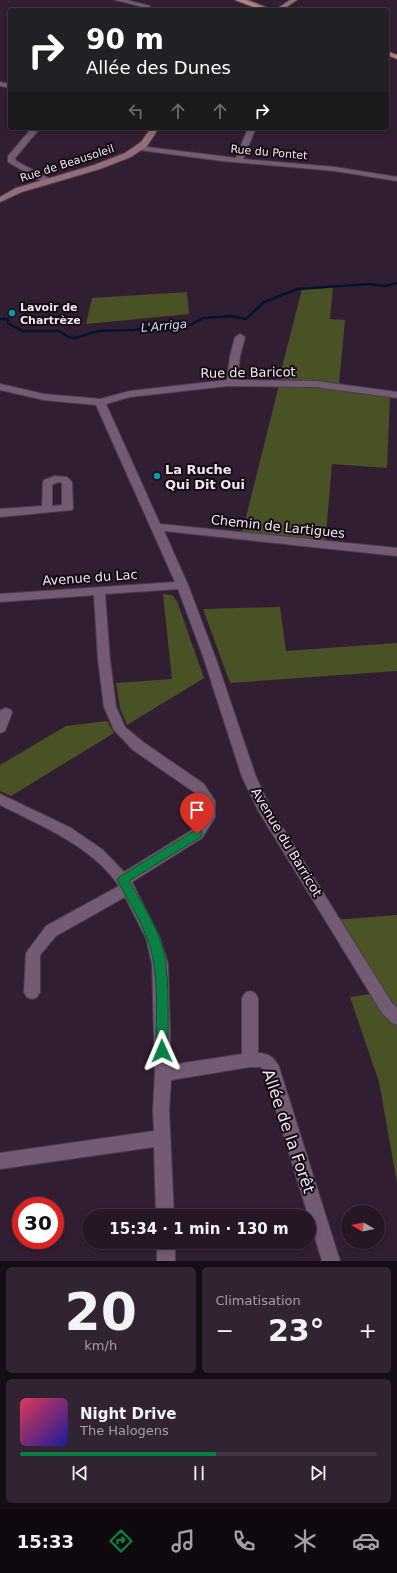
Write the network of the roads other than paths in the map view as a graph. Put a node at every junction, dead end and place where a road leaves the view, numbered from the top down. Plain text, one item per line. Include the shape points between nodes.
1 (118, 0) edge
2 (152, 0) edge
3 (238, 0) edge
4 (242, 0) edge
5 (246, 0) edge
6 (294, 0) edge
7 (146, 8) edge
8 (261, 8) edge
9 (265, 8) edge
10 (266, 8) edge
11 (281, 8) edge
12 (34, 130) edge
13 (154, 130) edge
14 (251, 130) edge
15 (139, 148) junction
16 (239, 160) junction
17 (397, 178) edge
18 (48, 181) junction
19 (0, 200) edge
20 (240, 337) dead end
21 (232, 383) junction
22 (0, 387) edge
23 (397, 395) edge
24 (100, 402) junction
25 (48, 510) dead end
26 (0, 513) edge
27 (156, 527) junction
28 (397, 552) edge
29 (182, 585) junction
30 (99, 590) junction
31 (0, 598) edge
32 (6, 713) dead end
33 (0, 728) edge
34 (0, 799) edge
35 (125, 884) junction
36 (32, 992) dead end
37 (250, 998) dead end
38 (397, 1018) edge
39 (250, 1060) junction
40 (163, 1073) junction
41 (162, 1138) junction
42 (0, 1161) edge
43 (165, 1209) edge
44 (166, 1249) edge
45 (166, 1261) edge
46 (331, 1261) edge

1 - 7 street
2 - 7 street
3 - 8 main road
4 - 9 street
5 - 10 main road
6 - 11 street
12 - 18 street via 11,158 12,162
13 - 15 street, Rue de Beausoleil
14 - 16 street
15 - 16 street, Rue du Pontet
15 - 18 street, Rue de Beausoleil via 108,163
16 - 17 street, Rue du Pontet
18 - 19 street, Rue de Beausoleil via 19,190
20 - 21 street
21 - 23 street, Rue de Baricot via 316,384
21 - 24 street, Rue de Baricot via 130,394
22 - 24 street via 44,397
24 - 27 street, Avenue du Barricot
25 - 26 street
27 - 28 street, Chemin de Lartigues
27 - 29 street, Avenue du Barricot
29 - 30 street, Avenue du Lac
29 - 38 street, Avenue du Barricot via 251,782 266,812 387,1008
30 - 31 street, Avenue du Lac
30 - 35 street via 110,707 120,730 138,746 199,788 208,801 208,817 197,834
32 - 33 street
34 - 35 street via 66,832 98,854
35 - 36 street via 51,931 33,953
35 - 40 street via 153,938 160,964
37 - 39 street, Allée de la Forêt
39 - 40 street, Allée de la Forêt
39 - 46 street, Allée de la Forêt via 264,1060 271,1067
40 - 41 street
41 - 42 street
41 - 43 street
44 - 45 street

